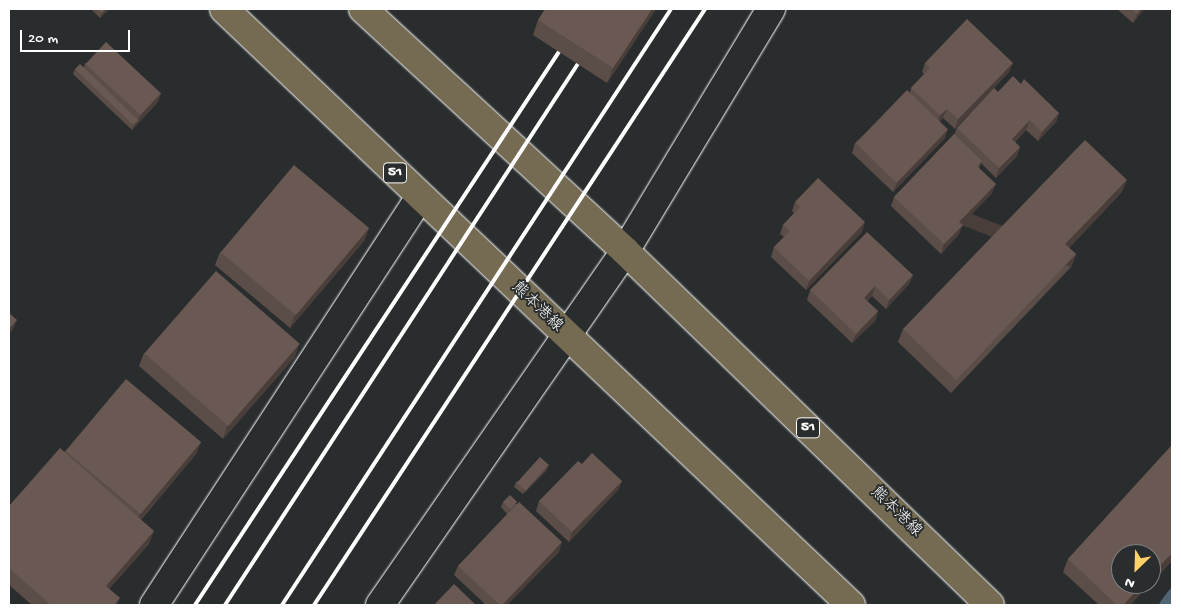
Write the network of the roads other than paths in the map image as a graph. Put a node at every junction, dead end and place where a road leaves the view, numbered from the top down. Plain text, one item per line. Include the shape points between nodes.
1 (224, 9) edge
2 (363, 9) edge
3 (771, 9) edge
4 (420, 197) junction
5 (625, 251) junction
6 (566, 336) junction
7 (154, 605) edge
8 (380, 605) edge
9 (851, 605) edge
10 (990, 605) edge

1 - 4 main road, 熊本港線 / 51
2 - 5 main road, 熊本港線 / 51
3 - 5 street
4 - 6 main road, 熊本港線 / 51
4 - 7 street
5 - 6 street
5 - 10 main road, 熊本港線 / 51
6 - 8 street
6 - 9 main road, 熊本港線 / 51

